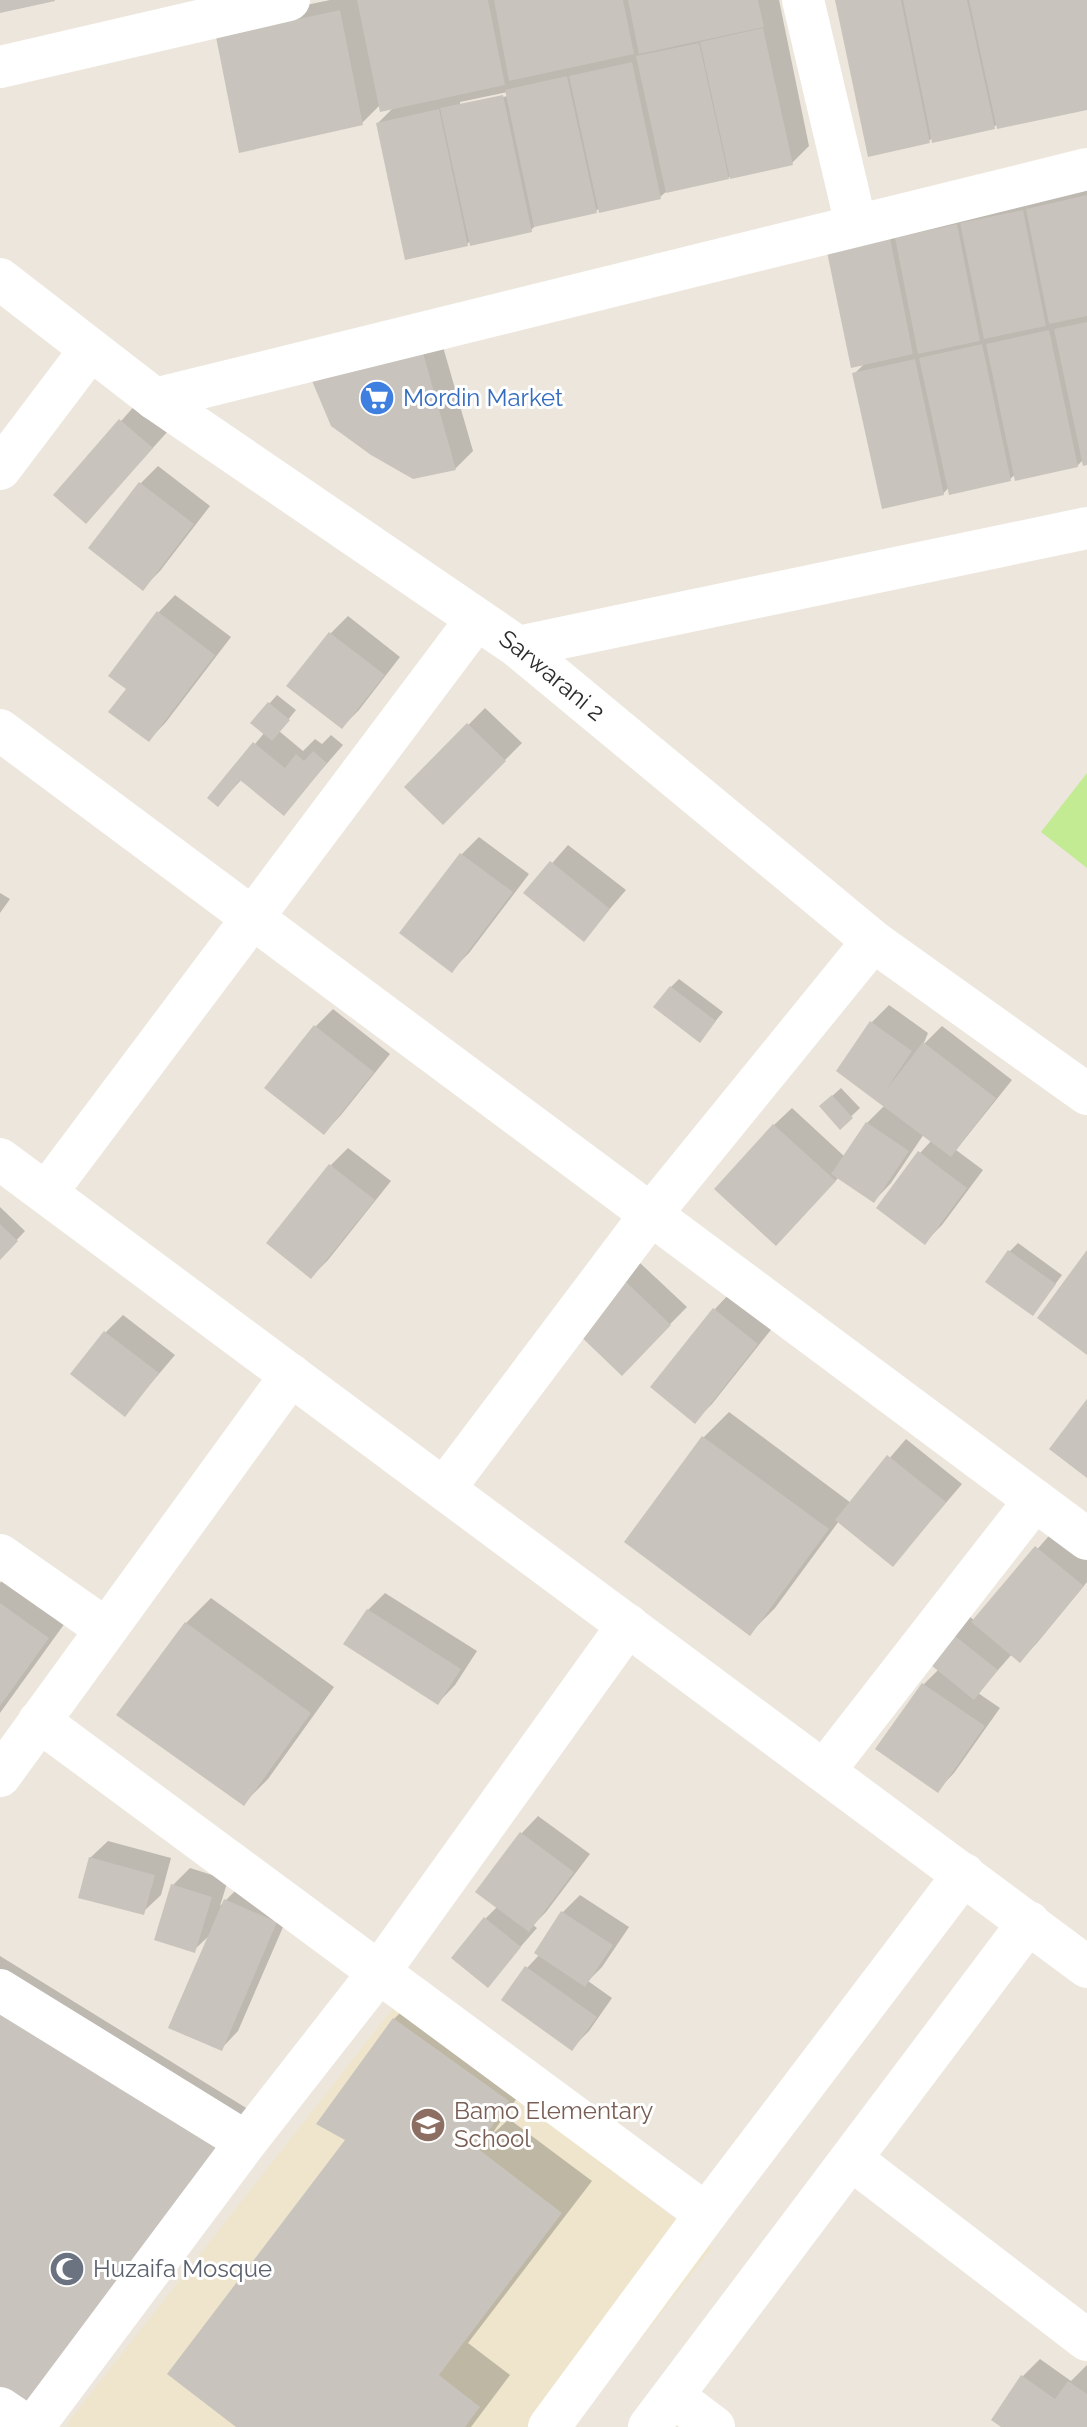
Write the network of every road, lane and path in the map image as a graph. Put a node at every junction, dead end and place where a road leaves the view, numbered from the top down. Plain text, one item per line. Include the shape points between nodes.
1 (289, 0) edge
2 (803, 0) edge
3 (0, 67) edge
4 (1087, 169) edge
5 (856, 225) junction
6 (0, 279) edge
7 (90, 350) junction
8 (155, 399) junction
9 (0, 469) edge
10 (1087, 528) edge
11 (476, 620) junction
12 (518, 647) junction
13 (0, 730) edge
14 (253, 918) junction
15 (873, 941) junction
16 (1087, 1094) edge
17 (0, 1159) edge
18 (46, 1193) junction
19 (651, 1214) junction
20 (291, 1375) junction
21 (444, 1489) junction
22 (1035, 1500) junction
23 (1087, 1539) edge
24 (0, 1555) edge
25 (628, 1625) junction
26 (106, 1629) junction
27 (39, 1721) junction
28 (824, 1771) junction
29 (0, 1776) edge
30 (964, 1874) junction
31 (1029, 1922) junction
32 (1087, 1967) edge
33 (379, 1972) junction
34 (0, 1990) edge
35 (246, 2142) junction
36 (851, 2159) junction
37 (706, 2214) junction
38 (1087, 2340) edge
39 (0, 2408) edge
40 (661, 2411) edge
41 (31, 2427) edge
42 (549, 2427) edge
43 (714, 2427) edge

1 - 3 street
2 - 5 street
4 - 5 street
5 - 8 street
6 - 7 street, Sarwarani 2
7 - 8 street, Sarwarani 2
7 - 9 street
8 - 11 street, Sarwarani 2
10 - 12 street
11 - 12 street, Sarwarani 2
11 - 14 street
12 - 15 street, Sarwarani 2
13 - 14 street
14 - 18 street
14 - 19 street
15 - 16 street, Sarwarani 2
15 - 19 street
17 - 18 street
18 - 20 street
19 - 21 street
19 - 22 street
20 - 21 street
20 - 26 street
21 - 25 street
22 - 23 street
22 - 28 street
24 - 26 street
25 - 28 street
25 - 33 street
26 - 27 street
27 - 29 street
27 - 33 street
28 - 30 street
30 - 31 street
30 - 37 street
31 - 32 street
31 - 36 street
33 - 35 street
33 - 37 street
34 - 35 street
35 - 41 street
36 - 38 street
36 - 40 street
37 - 42 street
39 - 41 street
40 - 43 street

